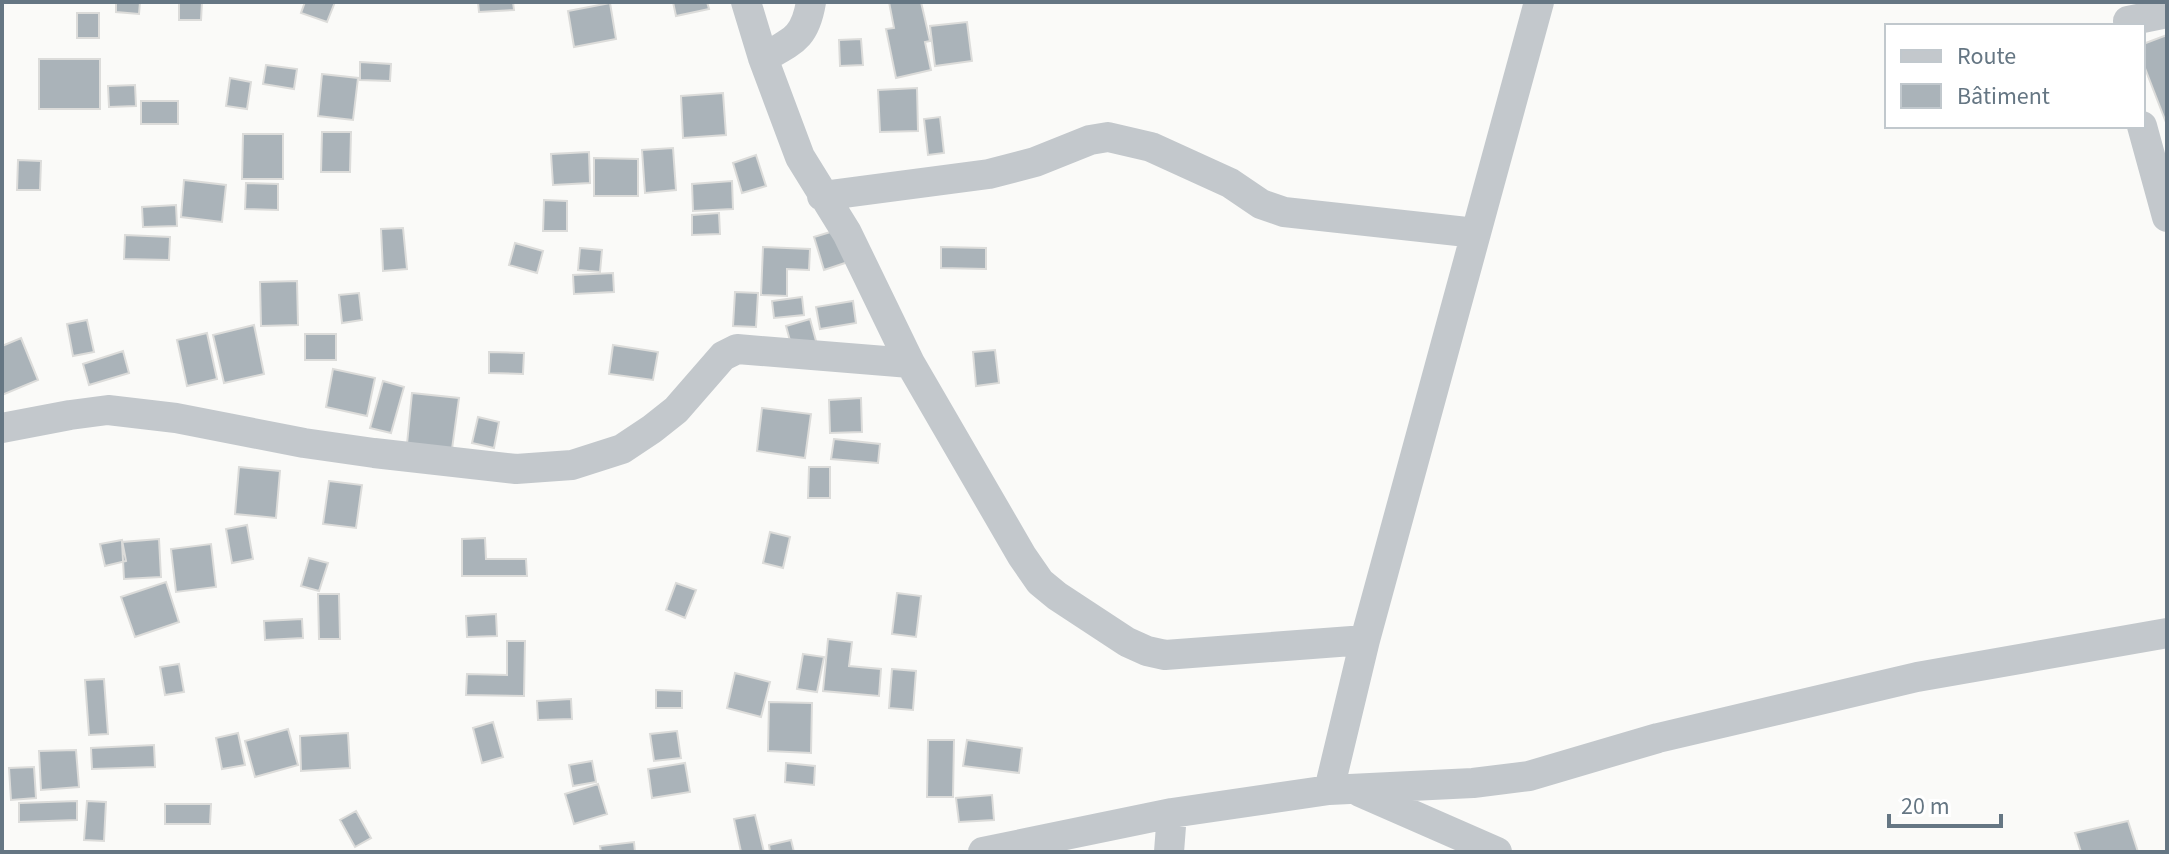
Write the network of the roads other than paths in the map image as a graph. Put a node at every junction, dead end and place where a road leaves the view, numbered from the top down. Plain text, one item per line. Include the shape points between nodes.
1 (746, 2) edge
2 (811, 2) edge
3 (1539, 2) edge
4 (2167, 13) edge
5 (2128, 16) edge
6 (763, 58) junction
7 (2143, 128) edge
8 (822, 196) junction
9 (2167, 217) edge
10 (1476, 233) junction
11 (910, 363) junction
12 (2, 428) edge
13 (2167, 633) edge
14 (1365, 640) junction
15 (1341, 789) junction
16 (1172, 813) junction
17 (983, 852) edge
18 (1169, 852) edge
19 (1497, 852) edge

1 - 6 street
2 - 6 street via 808,22 795,40
3 - 10 street
4 - 5 street
6 - 8 street via 800,157
7 - 9 street
8 - 10 street via 989,174 1108,137 1151,147 1284,212
8 - 11 street via 847,233
10 - 14 street
11 - 12 street via 737,349 723,356 676,410 622,449 572,465 516,469 374,453 108,410
11 - 14 street via 1040,582 1127,642 1173,655
13 - 15 street via 1917,677 1658,738 1529,776
14 - 15 street
15 - 16 street
15 - 19 street
16 - 17 street
16 - 18 street

